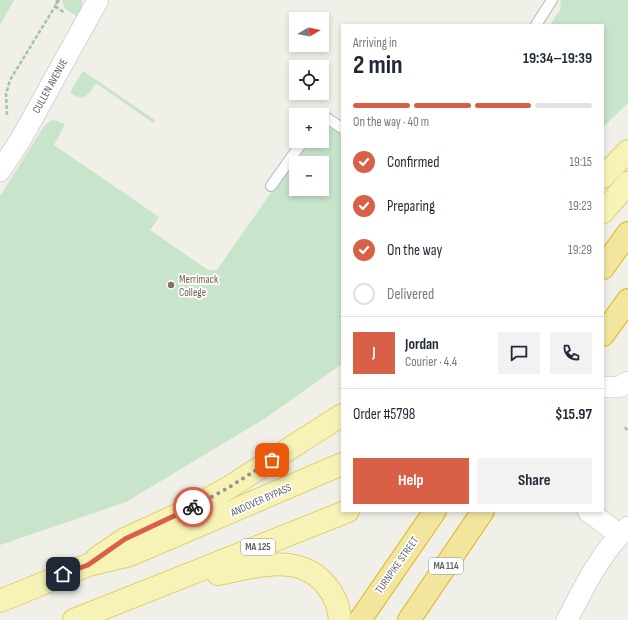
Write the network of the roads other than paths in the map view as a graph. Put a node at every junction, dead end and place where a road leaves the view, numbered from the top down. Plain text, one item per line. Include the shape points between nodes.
1 (98, 0) edge
2 (552, 0) edge
3 (537, 24) edge
4 (329, 120) edge
5 (341, 127) edge
6 (298, 148) edge
7 (628, 151) edge
8 (0, 171) edge
9 (604, 176) edge
10 (628, 183) edge
11 (271, 186) dead end
12 (604, 211) edge
13 (628, 233) edge
14 (604, 267) edge
15 (628, 300) edge
16 (604, 334) edge
17 (628, 382) edge
18 (604, 387) edge
19 (341, 416) edge
20 (341, 464) edge
21 (346, 512) edge
22 (435, 512) edge
23 (482, 512) edge
24 (590, 512) edge
25 (624, 531) edge
26 (88, 565) junction
27 (168, 583) junction
28 (0, 601) edge
29 (74, 620) edge
30 (340, 620) edge
31 (360, 620) edge
32 (409, 620) edge
33 (567, 620) edge

1 - 8 street, CULLEN AVENUE via 21,139
2 - 3 lane
4 - 5 lane
6 - 11 lane
7 - 9 main road
10 - 12 main road
13 - 14 highway
15 - 16 highway
17 - 18 street via 619,387
19 - 26 main road via 228,488 125,539
20 - 26 main road, ANDOVER BYPASS via 130,555
21 - 27 main road, MA 125
22 - 31 highway, TURNPIKE STREET
23 - 32 highway, MA 114
24 - 25 street
25 - 33 street via 592,573
26 - 28 main road, ANDOVER BYPASS
27 - 29 main road, MA 125
27 - 30 main road via 272,564 300,567 310,570 328,586 335,597

